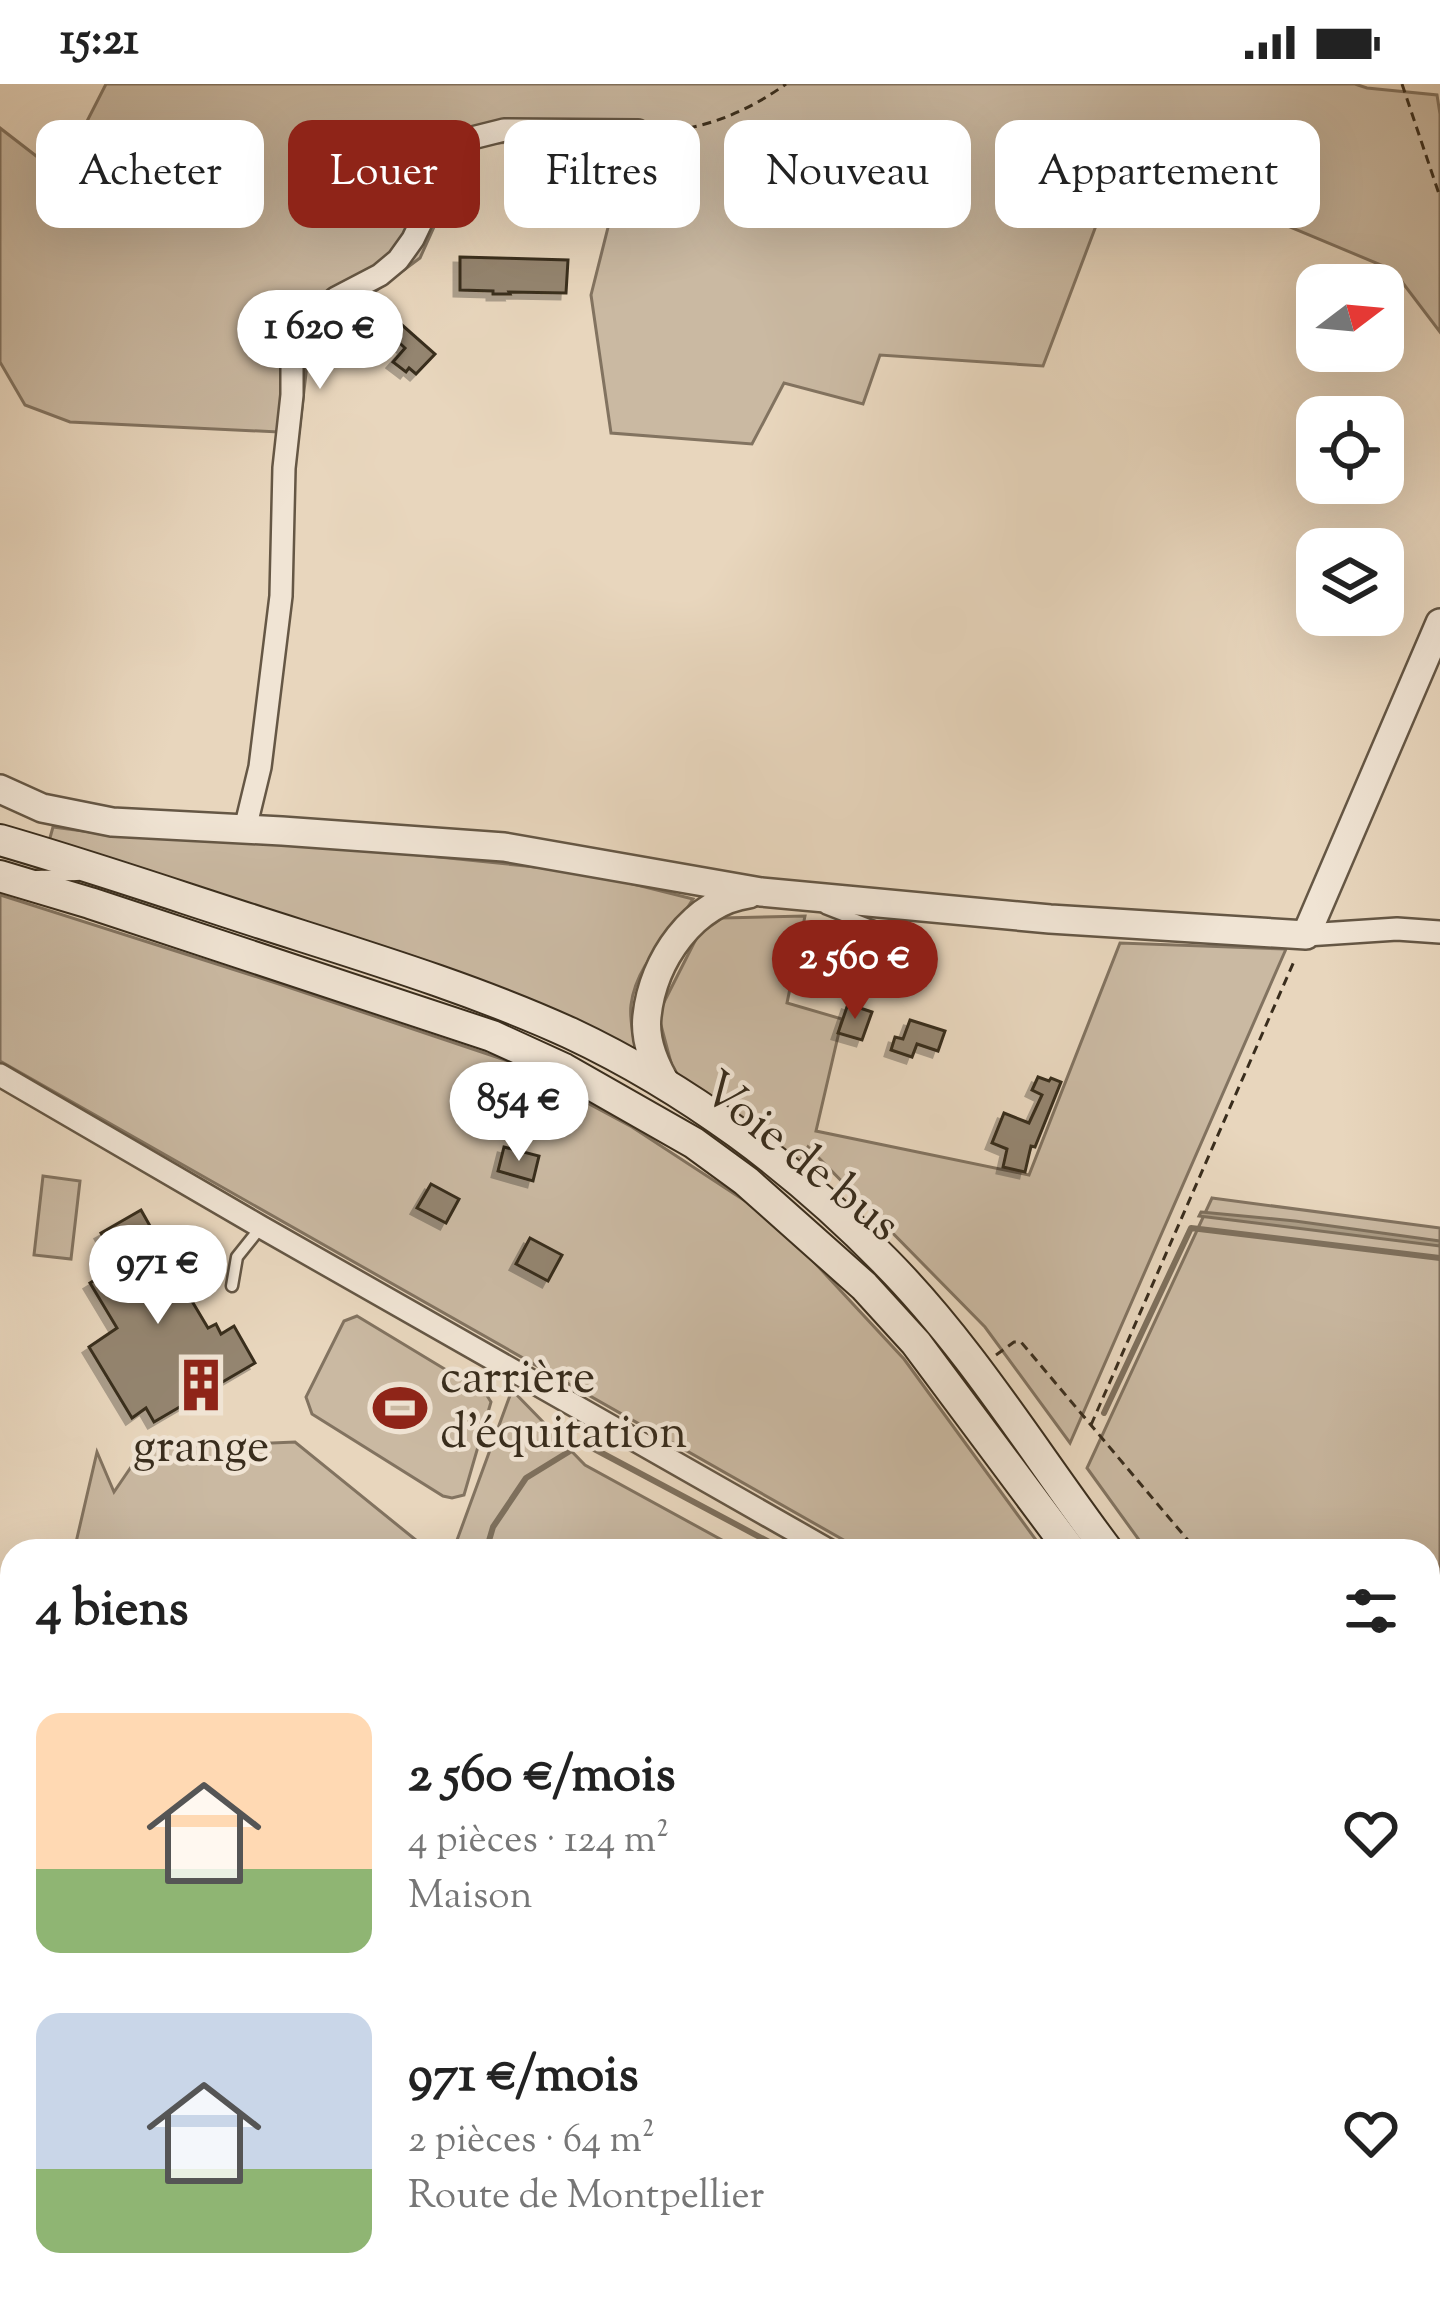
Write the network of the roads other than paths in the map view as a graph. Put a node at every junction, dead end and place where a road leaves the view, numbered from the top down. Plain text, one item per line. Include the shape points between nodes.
1 (504, 130) edge
2 (1440, 623) edge
3 (0, 789) edge
4 (245, 829) junction
5 (0, 840) edge
6 (1, 876) edge
7 (691, 879) junction
8 (761, 892) junction
9 (807, 896) junction
10 (716, 903) junction
11 (1440, 932) edge
12 (1306, 935) junction
13 (903, 978) dead end
14 (0, 1075) edge
15 (668, 1088) junction
16 (261, 1227) junction
17 (232, 1286) dead end
18 (809, 1539) edge
19 (1062, 1539) edge
20 (1095, 1539) edge
21 (1095, 1539) edge

1 - 4 street via 468,139 398,260 336,298 300,339 284,468 281,596
2 - 12 street
3 - 4 street via 42,808 112,822
4 - 7 street via 504,848
5 - 15 main road via 499,1003
6 - 19 main road via 492,1036 694,1143 864,1286
6 - 21 lane, Voie de bus via 92,878 416,982 550,1033 674,1101 772,1172 881,1271
7 - 8 street
7 - 10 street
8 - 9 street
8 - 10 street
9 - 12 street
9 - 13 lane via 910,952
10 - 15 street via 697,916 654,983 648,1041
11 - 12 street
14 - 16 street
15 - 20 main road via 790,1174 890,1266
16 - 17 lane via 237,1257
16 - 18 street

